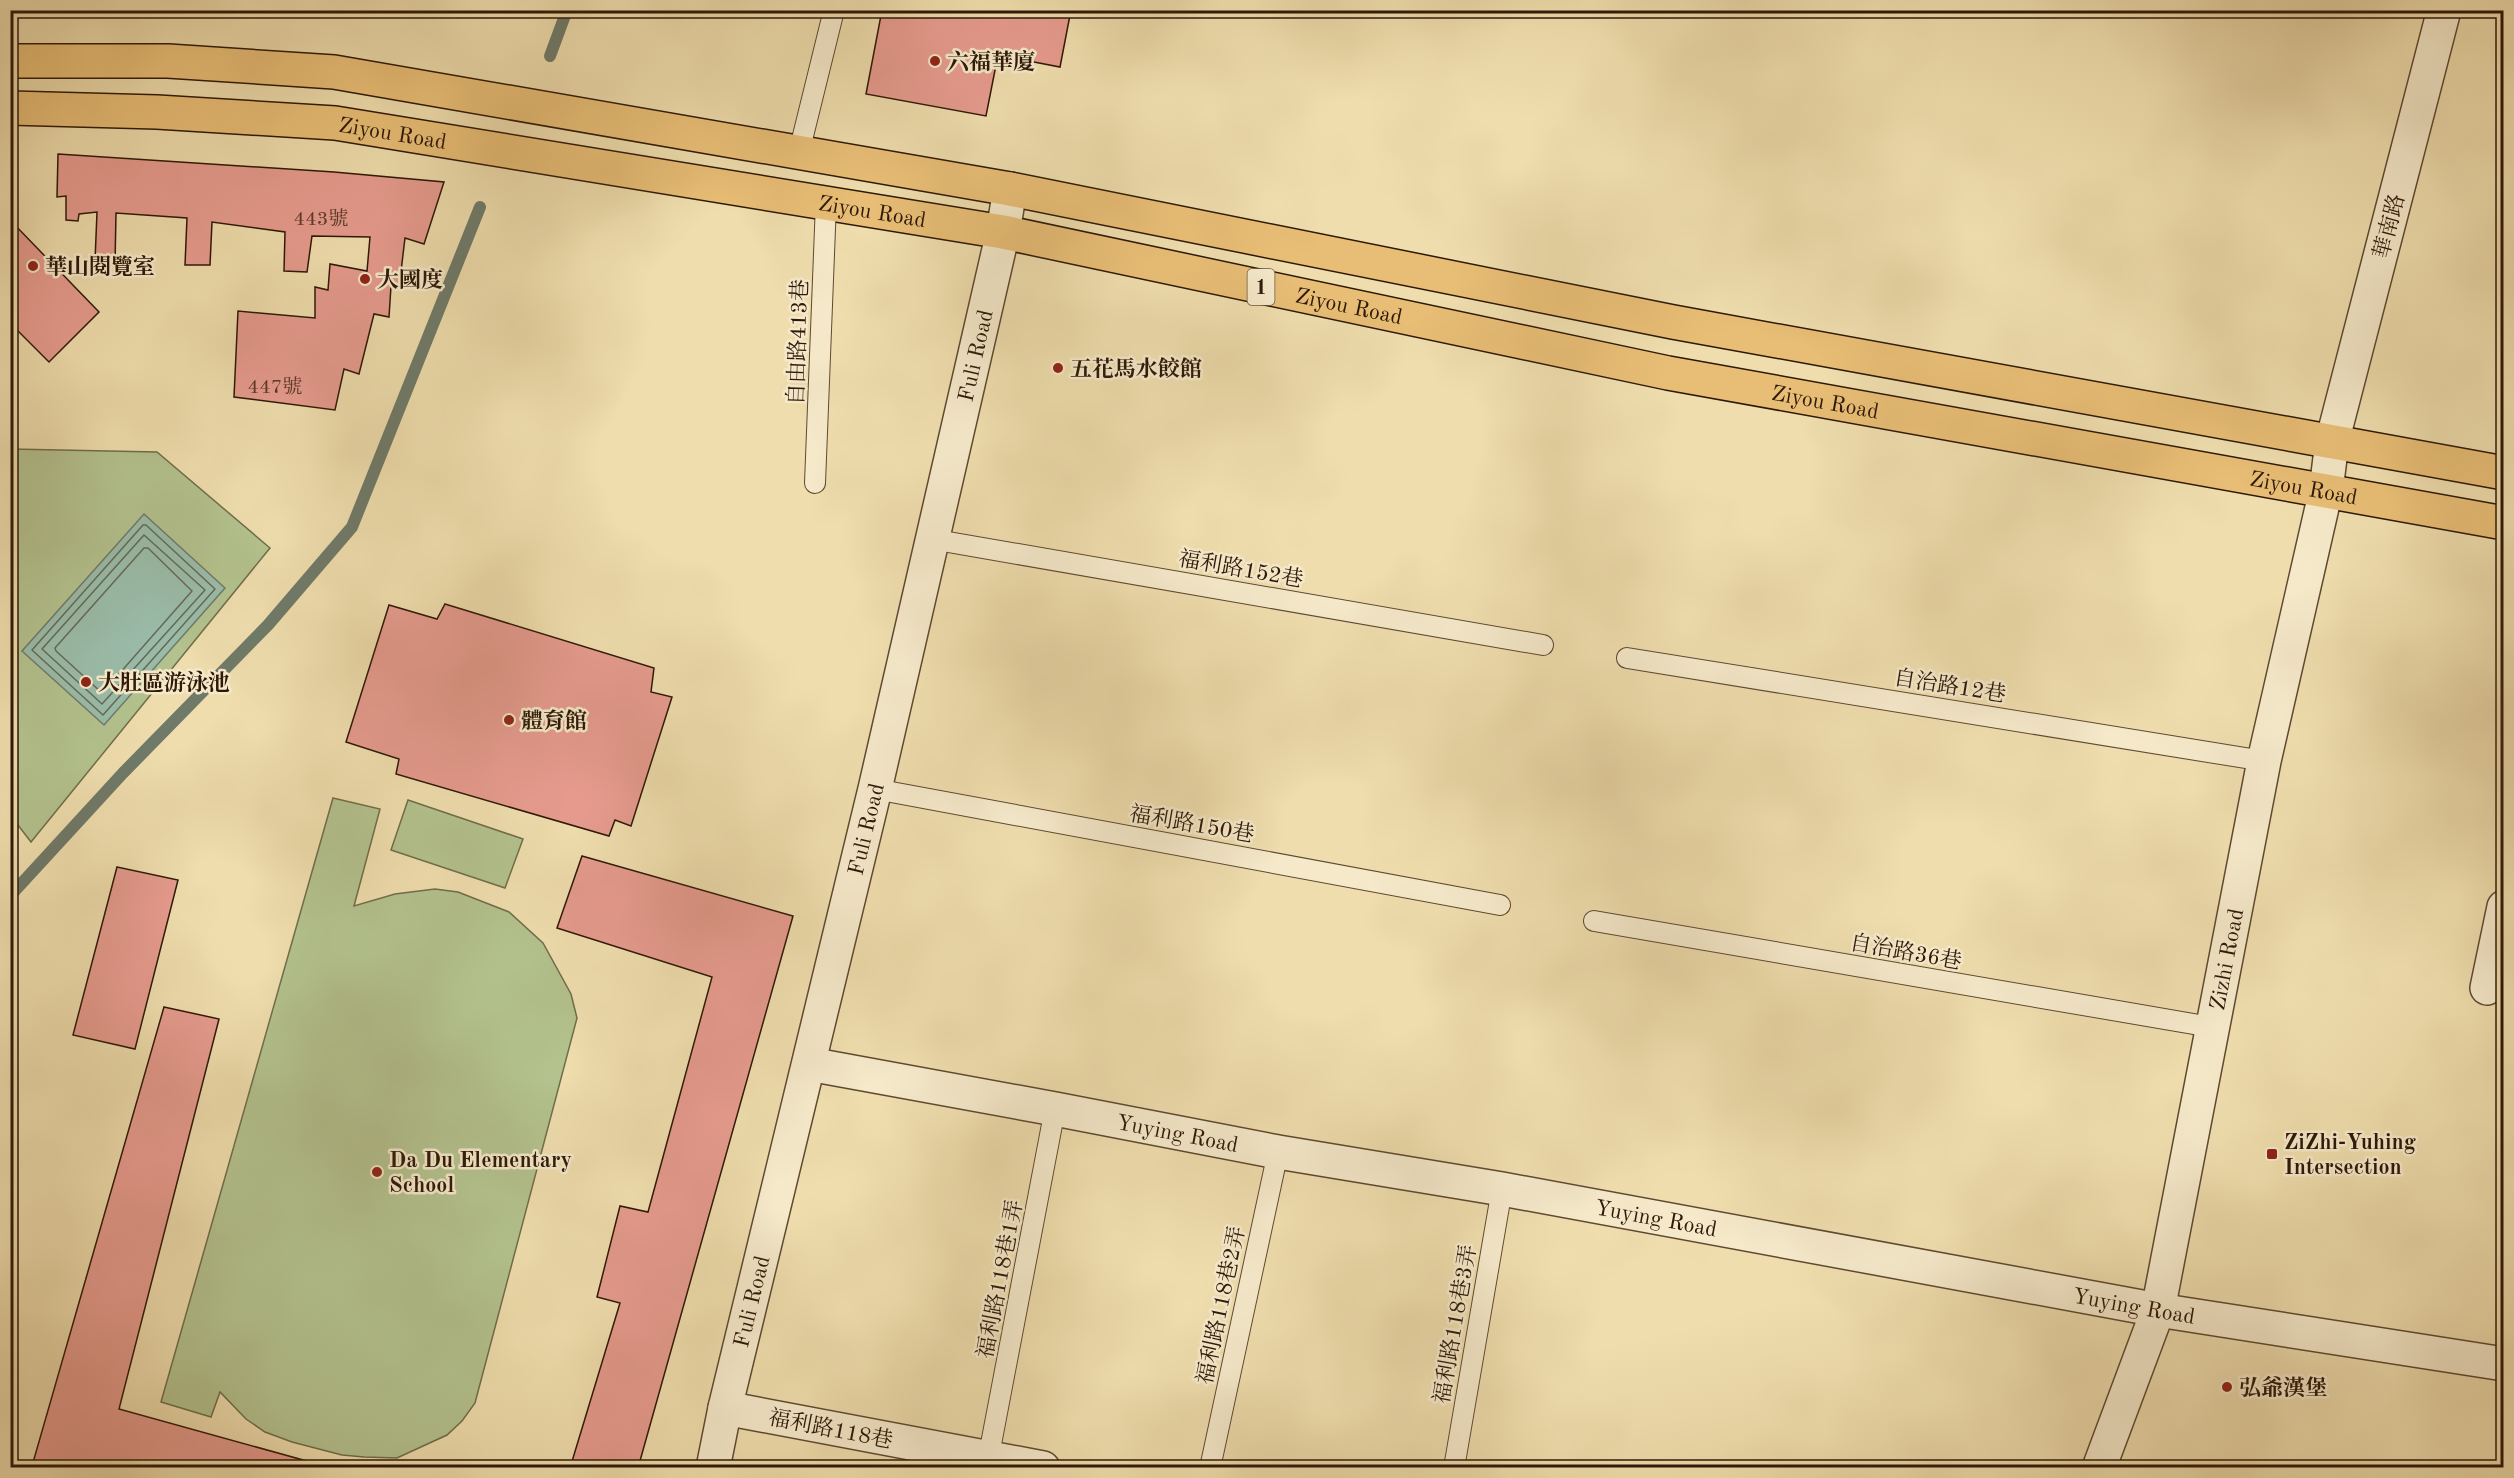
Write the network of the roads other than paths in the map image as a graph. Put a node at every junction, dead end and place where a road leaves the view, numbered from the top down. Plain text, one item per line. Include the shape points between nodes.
1 (834, 10) edge
2 (2444, 10) edge
3 (10, 61) edge
4 (10, 108) edge
5 (799, 152) junction
6 (1010, 189) junction
7 (826, 203) junction
8 (1003, 232) junction
9 (2332, 442) junction
10 (2504, 473) edge
11 (815, 483) dead end
12 (2326, 490) junction
13 (2504, 523) edge
14 (931, 539) junction
15 (1543, 645) dead end
16 (1627, 658) dead end
17 (2264, 760) junction
18 (875, 789) junction
19 (1500, 904) dead end
20 (2504, 906) edge
21 (1594, 921) dead end
22 (2487, 988) dead end
23 (2211, 1027) junction
24 (809, 1064) junction
25 (1056, 1109) junction
26 (1278, 1152) junction
27 (1502, 1189) junction
28 (2158, 1310) junction
29 (2504, 1364) edge
30 (725, 1408) junction
31 (988, 1463) edge
32 (713, 1467) edge
33 (1042, 1467) edge
34 (1210, 1467) edge
35 (1454, 1467) edge
36 (2099, 1467) edge

1 - 5 lane
2 - 9 street, 華南路
3 - 5 main road, Ziyou Road / 1 via 168,61 334,72
4 - 7 main road, Ziyou Road / 1 via 335,123
5 - 6 main road, Ziyou Road / 1
6 - 8 street, Fuli Road
6 - 9 main road, Ziyou Road / 1 via 1673,322
7 - 8 main road, Ziyou Road / 1
7 - 11 lane, 自由路413巷
8 - 12 main road, Ziyou Road / 1 via 1668,374
8 - 14 street, Fuli Road
9 - 10 main road, Ziyou Road / 1
9 - 12 street, Zizhi Road
12 - 13 main road, Ziyou Road / 1
12 - 17 street, Zizhi Road
14 - 15 lane, 福利路152巷
14 - 18 street, Fuli Road
16 - 17 lane, 自治路12巷
17 - 23 street, Zizhi Road
18 - 19 lane, 福利路150巷
18 - 24 street, Fuli Road
20 - 22 street
21 - 23 lane, 自治路36巷
23 - 28 street, Zizhi Road
24 - 25 street, Yuying Road
24 - 30 street, Fuli Road
25 - 26 street, Yuying Road
25 - 31 lane, 福利路118巷1弄
26 - 27 street, Yuying Road
26 - 34 lane, 福利路118巷2弄
27 - 28 street, Yuying Road
27 - 35 lane, 福利路118巷3弄
28 - 29 street, Yuying Road
28 - 36 street, Zizhi Road
30 - 31 street, 福利路118巷
30 - 32 street, Fuli Road
31 - 33 street, 福利路118巷

